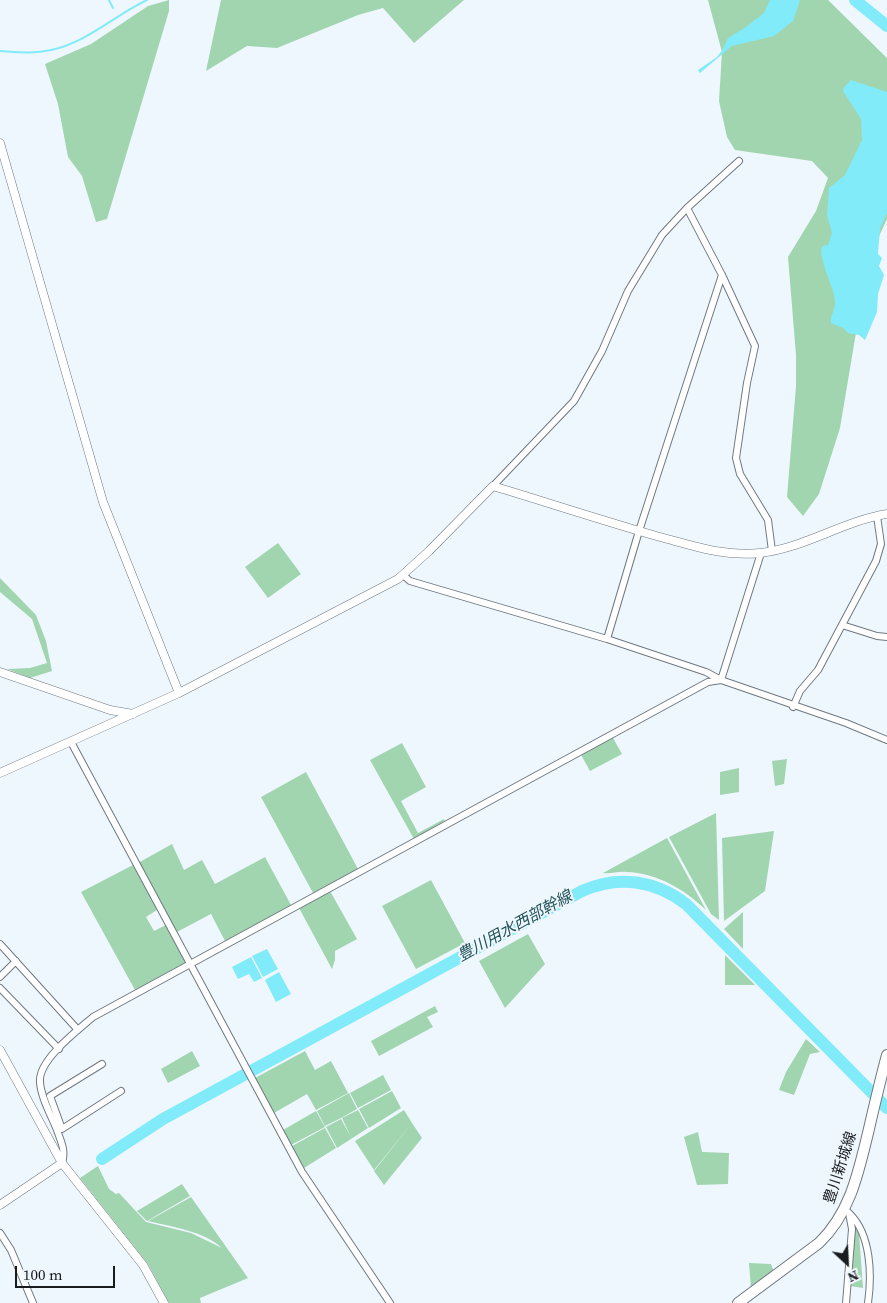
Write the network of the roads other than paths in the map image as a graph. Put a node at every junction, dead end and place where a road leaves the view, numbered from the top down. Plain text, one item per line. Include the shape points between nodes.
1 (0, 143) edge
2 (739, 161) dead end
3 (687, 208) junction
4 (722, 275) junction
5 (493, 486) junction
6 (887, 514) edge
7 (878, 516) junction
8 (639, 531) junction
9 (772, 551) junction
10 (761, 553) junction
11 (403, 575) junction
12 (842, 625) junction
13 (887, 637) edge
14 (607, 640) junction
15 (0, 672) edge
16 (721, 680) junction
17 (179, 693) junction
18 (793, 707) junction
19 (132, 714) junction
20 (887, 740) edge
21 (70, 742) junction
22 (0, 773) edge
23 (0, 944) edge
24 (16, 962) junction
25 (189, 964) junction
26 (0, 977) edge
27 (0, 988) edge
28 (78, 1030) junction
29 (59, 1049) junction
30 (0, 1050) edge
31 (887, 1055) edge
32 (102, 1064) dead end
33 (121, 1091) dead end
34 (62, 1163) junction
35 (0, 1205) edge
36 (847, 1211) junction
37 (0, 1232) edge
38 (750, 1299) edge
39 (33, 1303) edge
40 (164, 1303) edge
41 (390, 1303) edge
42 (738, 1303) edge
43 (846, 1303) edge
44 (868, 1303) edge

1 - 17 street via 103,502
2 - 3 street
3 - 4 street
3 - 5 street via 662,235 628,291 599,359 574,401
4 - 8 street
4 - 9 street via 755,346 736,458 740,474 768,520
5 - 8 street
5 - 11 street
6 - 7 street
7 - 9 street
7 - 12 street via 880,544 876,561
8 - 10 street via 735,555
8 - 14 street
9 - 10 street
10 - 16 street
11 - 14 street via 410,581
11 - 17 street
12 - 13 street
12 - 18 street
14 - 16 street via 706,672
15 - 19 street via 110,710
16 - 18 street
16 - 25 street via 708,682
17 - 19 street
18 - 20 street
19 - 21 street
21 - 22 street
21 - 25 street
23 - 24 street
24 - 26 street
24 - 28 street
25 - 28 street via 93,1017
25 - 41 street via 302,1172
27 - 29 street
28 - 29 street
29 - 34 street via 42,1070 40,1082 64,1151
30 - 34 street
31 - 36 main road, 豊川新城線
32 - 33 street via 50,1096 62,1129
34 - 35 street
34 - 40 street via 143,1264
36 - 38 main road, 豊川新城線 via 819,1243
36 - 43 street via 852,1229
36 - 44 street via 860,1227 868,1259 871,1286
37 - 39 street
38 - 42 main road, 豊川新城線

